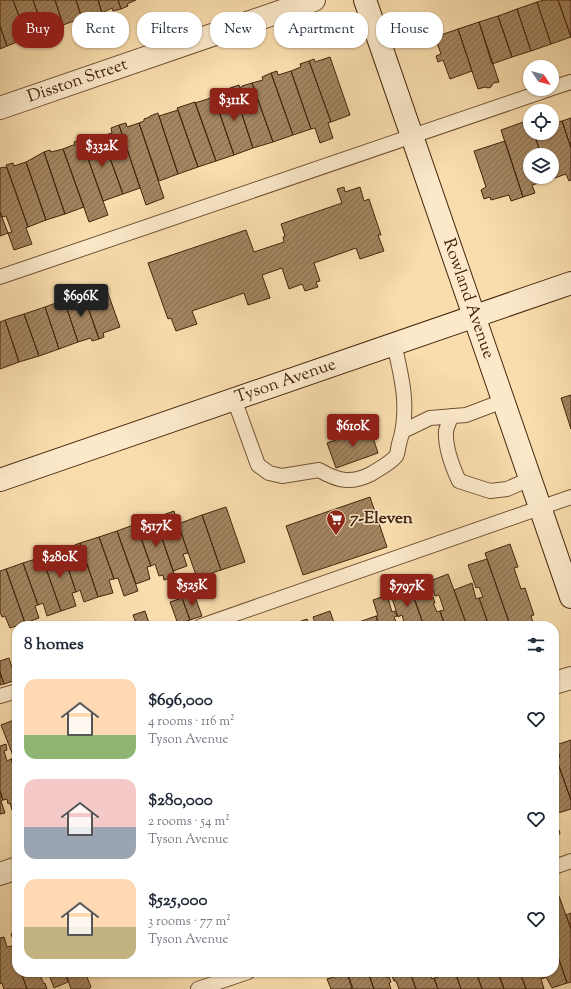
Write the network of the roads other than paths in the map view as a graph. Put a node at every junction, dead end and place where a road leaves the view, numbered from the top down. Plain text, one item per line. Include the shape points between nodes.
1 (314, 0) edge
2 (365, 0) edge
3 (571, 82) edge
4 (559, 86) edge
5 (531, 96) edge
6 (0, 108) edge
7 (412, 137) junction
8 (0, 277) edge
9 (571, 283) edge
10 (474, 316) junction
11 (394, 344) junction
12 (234, 399) junction
13 (503, 401) junction
14 (451, 416) junction
15 (404, 431) junction
16 (530, 479) junction
17 (0, 480) edge
18 (571, 497) edge
19 (540, 508) junction
20 (571, 597) edge
21 (215, 621) edge
22 (571, 678) edge
23 (559, 682) edge
24 (12, 692) edge
25 (0, 696) edge
26 (571, 861) edge
27 (559, 865) edge
28 (12, 870) edge
29 (0, 874) edge
30 (233, 977) edge
31 (198, 989) edge

1 - 6 street, Disston Street
2 - 7 street, Rowland Avenue
3 - 4 lane
5 - 7 lane
7 - 8 lane
7 - 10 street, Rowland Avenue
9 - 10 street, Tyson Avenue
10 - 11 street, Tyson Avenue
10 - 13 street, Rowland Avenue
11 - 12 street, Tyson Avenue
11 - 15 lane via 405,398
12 - 15 lane via 258,464 269,473 282,476 319,470 333,478 361,479 379,470 396,456
12 - 17 street, Tyson Avenue
13 - 14 lane via 466,415
13 - 16 street, Rowland Avenue
14 - 15 lane via 430,418
14 - 16 lane via 446,431 453,468 459,481 490,491 507,489
16 - 19 street, Rowland Avenue
18 - 19 lane
19 - 20 street, Rowland Avenue
19 - 21 lane
22 - 23 street
24 - 25 lane
26 - 27 lane
28 - 29 street
30 - 31 lane

